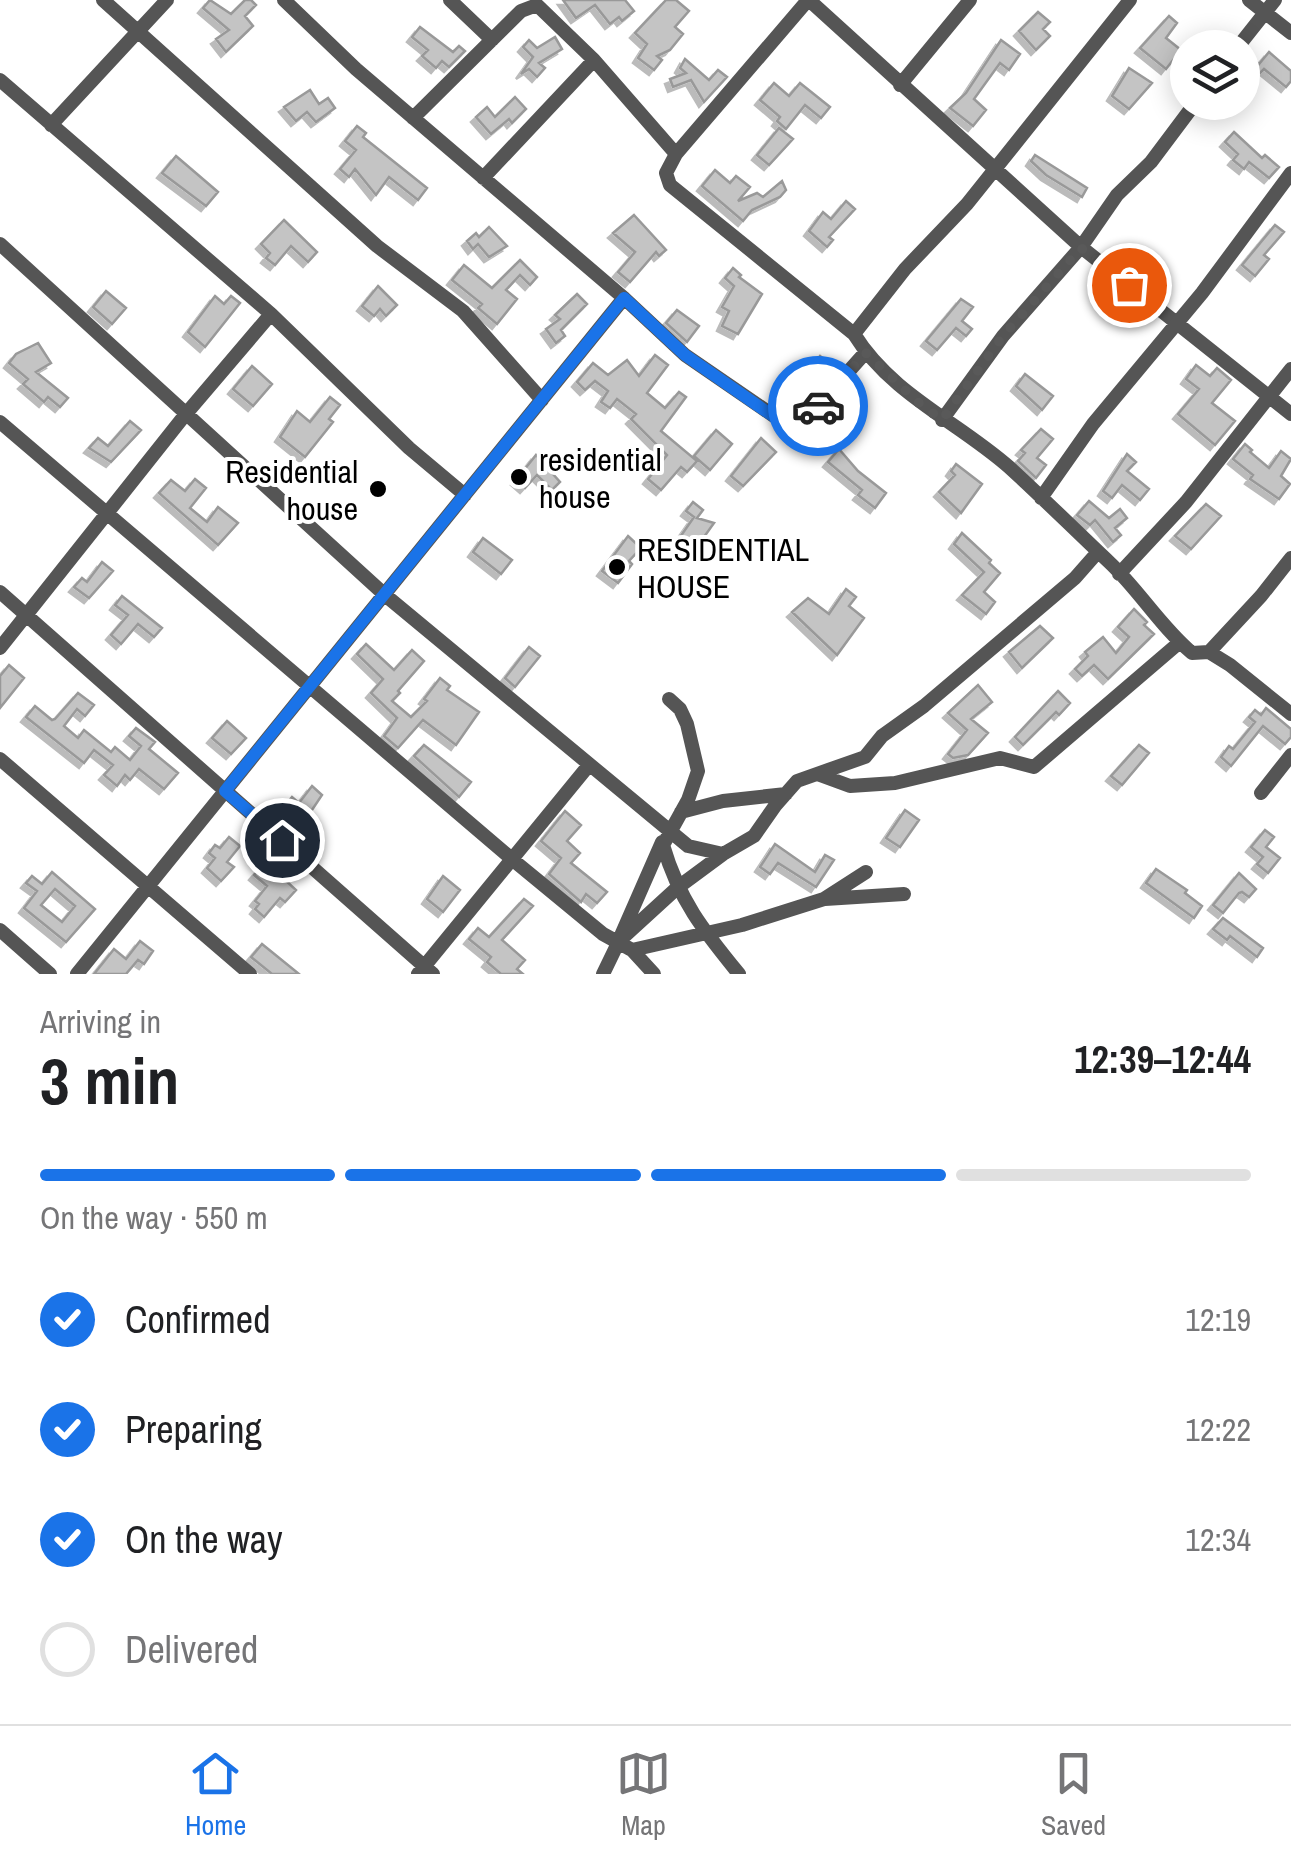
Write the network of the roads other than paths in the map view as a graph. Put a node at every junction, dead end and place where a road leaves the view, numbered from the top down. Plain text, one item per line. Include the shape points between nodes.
1 (103, 0) edge
2 (167, 0) edge
3 (284, 0) edge
4 (450, 0) edge
5 (809, 0) edge
6 (970, 0) edge
7 (1130, 0) edge
8 (1249, 0) edge
9 (1270, 6) edge
10 (1251, 30) edge
11 (136, 32) junction
12 (1291, 33) edge
13 (492, 40) junction
14 (594, 60) junction
15 (0, 80) edge
16 (900, 85) junction
17 (413, 118) junction
18 (1182, 120) edge
19 (51, 126) junction
20 (676, 154) junction
21 (995, 169) junction
22 (1291, 173) edge
23 (483, 178) junction
24 (0, 244) edge
25 (1081, 248) junction
26 (624, 298) junction
27 (271, 314) junction
28 (1178, 322) junction
29 (854, 334) junction
30 (866, 353) junction
31 (1291, 369) edge
32 (1271, 397) junction
33 (542, 400) junction
34 (1291, 414) edge
35 (185, 416) junction
36 (942, 420) junction
37 (0, 422) edge
38 (464, 495) junction
39 (1041, 498) junction
40 (106, 514) junction
41 (1097, 553) junction
42 (1291, 558) edge
43 (1120, 574) junction
44 (0, 592) edge
45 (385, 595) junction
46 (27, 614) junction
47 (1180, 642) junction
48 (0, 648) edge
49 (1209, 652) junction
50 (310, 685) junction
51 (669, 699) dead end
52 (1291, 714) edge
53 (1291, 755) edge
54 (0, 759) edge
55 (590, 765) junction
56 (820, 775) junction
57 (225, 791) junction
58 (1261, 793) dead end
59 (786, 794) junction
60 (682, 811) junction
61 (653, 818) junction
62 (667, 838) junction
63 (724, 854) junction
64 (513, 860) junction
65 (866, 872) dead end
66 (149, 886) junction
67 (677, 888) junction
68 (904, 894) dead end
69 (824, 899) junction
70 (0, 930) edge
71 (705, 933) junction
72 (625, 946) junction
73 (425, 971) edge
74 (50, 974) edge
75 (77, 974) edge
76 (250, 974) edge
77 (604, 974) edge
78 (654, 974) edge
79 (738, 974) edge

1 - 11 street
2 - 11 street
3 - 17 street
4 - 13 street
5 - 16 street
5 - 20 street
6 - 16 street
7 - 21 street
8 - 9 street
9 - 10 street
9 - 12 street
11 - 19 street
11 - 33 street via 377,246 463,310
13 - 14 street via 537,5
13 - 17 street
14 - 20 street
14 - 23 street
15 - 19 street
16 - 21 street
17 - 23 street
18 - 25 street
19 - 27 street
20 - 29 street via 666,173 670,186
21 - 25 street
21 - 29 street
22 - 28 street
23 - 26 street
24 - 35 street
25 - 28 street
25 - 36 street via 1003,336
26 - 30 street via 685,355 790,428 798,428
26 - 33 street
27 - 35 street
27 - 38 street
28 - 32 street
28 - 39 street
29 - 30 street
30 - 36 street
31 - 32 street
32 - 34 street
32 - 43 street
33 - 38 street
35 - 40 street
35 - 45 street
36 - 39 street
37 - 40 street
38 - 45 street
39 - 41 street
40 - 46 street
40 - 50 street
41 - 43 street
41 - 56 street via 865,757
42 - 49 street
43 - 47 street
44 - 46 street
45 - 50 street
45 - 55 street
46 - 48 street
46 - 57 street
47 - 49 street via 1192,652
47 - 56 street via 1034,767 1000,758 850,786
49 - 52 street
50 - 57 street
50 - 64 street
51 - 60 street via 687,724 698,771
53 - 58 street
54 - 66 street
55 - 61 street
55 - 64 street
56 - 59 street via 798,781
57 - 66 street
57 - 73 street
59 - 60 street
59 - 63 street via 754,836
60 - 61 street via 672,820
60 - 62 street
61 - 62 street
62 - 63 street
62 - 67 street
62 - 72 street via 625,922
63 - 67 street
64 - 72 street
64 - 73 street
65 - 69 street
66 - 75 street
66 - 76 street
67 - 71 street
67 - 72 street
68 - 69 street
69 - 71 street
70 - 74 street
71 - 72 street
71 - 79 street
72 - 77 street
72 - 78 street

